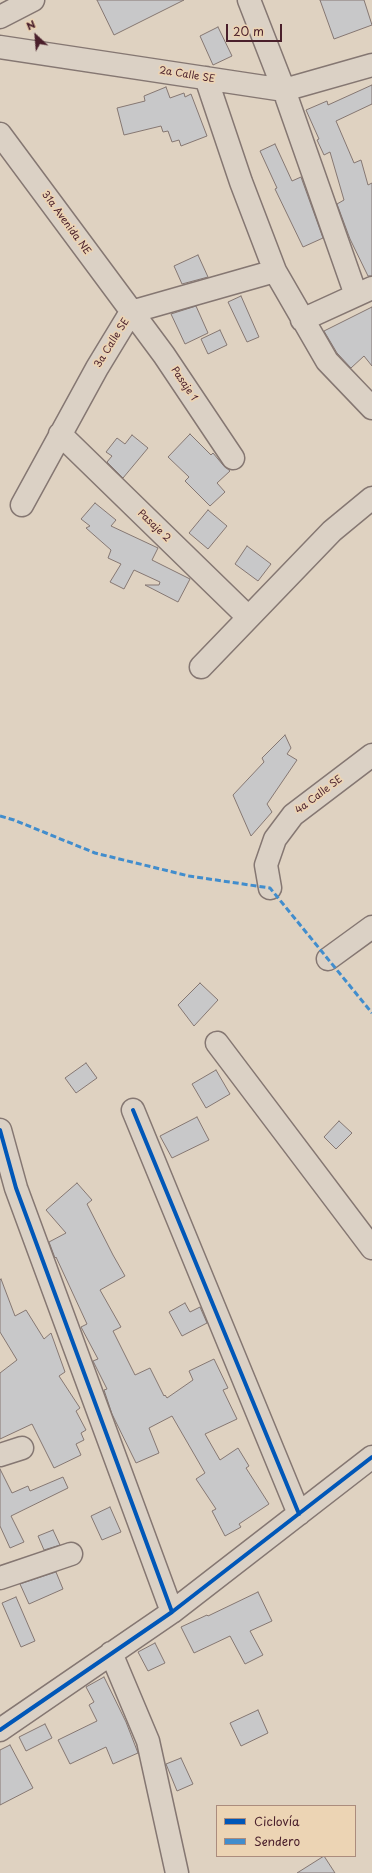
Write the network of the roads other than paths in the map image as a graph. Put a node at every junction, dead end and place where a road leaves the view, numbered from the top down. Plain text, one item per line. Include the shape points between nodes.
1 (33, 0) edge
2 (249, 0) edge
3 (0, 17) edge
4 (0, 47) edge
5 (372, 65) edge
6 (206, 78) junction
7 (284, 90) junction
8 (0, 134) edge
9 (275, 271) junction
10 (364, 292) edge
11 (131, 312) junction
12 (302, 320) junction
13 (372, 408) edge
14 (60, 434) junction
15 (233, 458) dead end
16 (372, 498) edge
17 (22, 505) dead end
18 (248, 617) junction
19 (201, 667) dead end
20 (372, 754) edge
21 (270, 888) dead end
22 (372, 927) edge
23 (328, 959) dead end
24 (217, 1043) dead end
25 (133, 1110) dead end
26 (0, 1130) edge
27 (8, 1192) edge
28 (372, 1248) edge
29 (22, 1448) dead end
30 (0, 1455) edge
31 (372, 1457) edge
32 (299, 1514) junction
33 (70, 1554) dead end
34 (0, 1578) edge
35 (172, 1612) junction
36 (112, 1653) junction
37 (0, 1730) edge
38 (177, 1873) edge

1 - 3 street
2 - 7 street
4 - 6 street, 2a Calle SE
5 - 7 street, 2a Calle SE
6 - 7 street, 2a Calle SE
6 - 9 street via 240,182
7 - 10 street
8 - 11 street, 31a Avenida NE
9 - 11 street, 3a Calle SE
9 - 12 street
10 - 12 street
11 - 14 street, 3a Calle SE
11 - 15 street, Pasaje 1 via 164,355
12 - 13 street via 327,361
14 - 17 street, 3a Calle SE
14 - 18 street, Pasaje 2
16 - 18 street via 332,531
18 - 19 street
20 - 21 street, 4a Calle SE via 293,815 274,839 266,865
22 - 23 street
24 - 28 street
25 - 32 street
26 - 27 street
27 - 35 street
29 - 30 street
31 - 32 street
32 - 35 street
33 - 34 street
35 - 36 street
36 - 37 street
36 - 38 street via 148,1741

